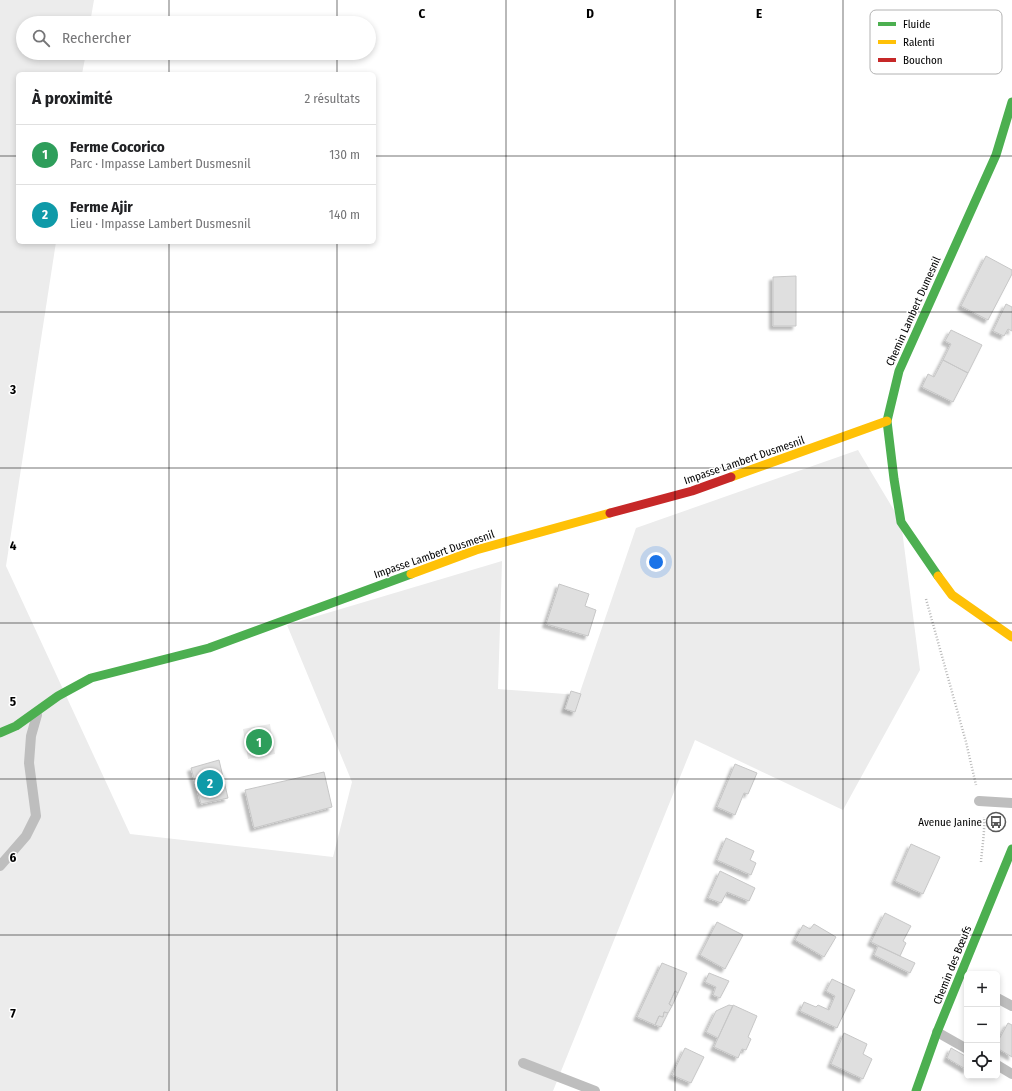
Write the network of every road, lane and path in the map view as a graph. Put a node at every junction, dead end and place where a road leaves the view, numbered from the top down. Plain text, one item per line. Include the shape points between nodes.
1 (1012, 102) edge
2 (887, 422) junction
3 (926, 593) dead end
4 (1012, 637) edge
5 (38, 711) junction
6 (0, 733) edge
7 (973, 772) dead end
8 (979, 801) dead end
9 (1012, 803) edge
10 (1012, 849) edge
11 (0, 866) edge
12 (963, 980) edge
13 (1000, 1000) edge
14 (1012, 1006) edge
15 (937, 1032) junction
16 (964, 1047) edge
17 (523, 1063) dead end
18 (1000, 1067) edge
19 (1012, 1074) edge
20 (595, 1091) edge
21 (916, 1091) edge

1 - 2 street, Chemin Lambert Dumesnil via 996,155 899,371
2 - 4 street, Chemin Lambert Dumesnil via 901,522 952,595
2 - 5 street, Impasse Lambert Dusmesnil via 692,492 476,550 209,648 91,678 58,696
3 - 7 path
5 - 6 street, Impasse Lambert Dusmesnil
5 - 11 lane via 31,736 29,762 36,816 26,836
8 - 9 lane
10 - 12 street, Chemin des Bœufs
12 - 15 street, Chemin des Bœufs
13 - 14 lane
15 - 16 lane
15 - 21 street, Chemin des Bœufs
17 - 20 lane
18 - 19 lane

